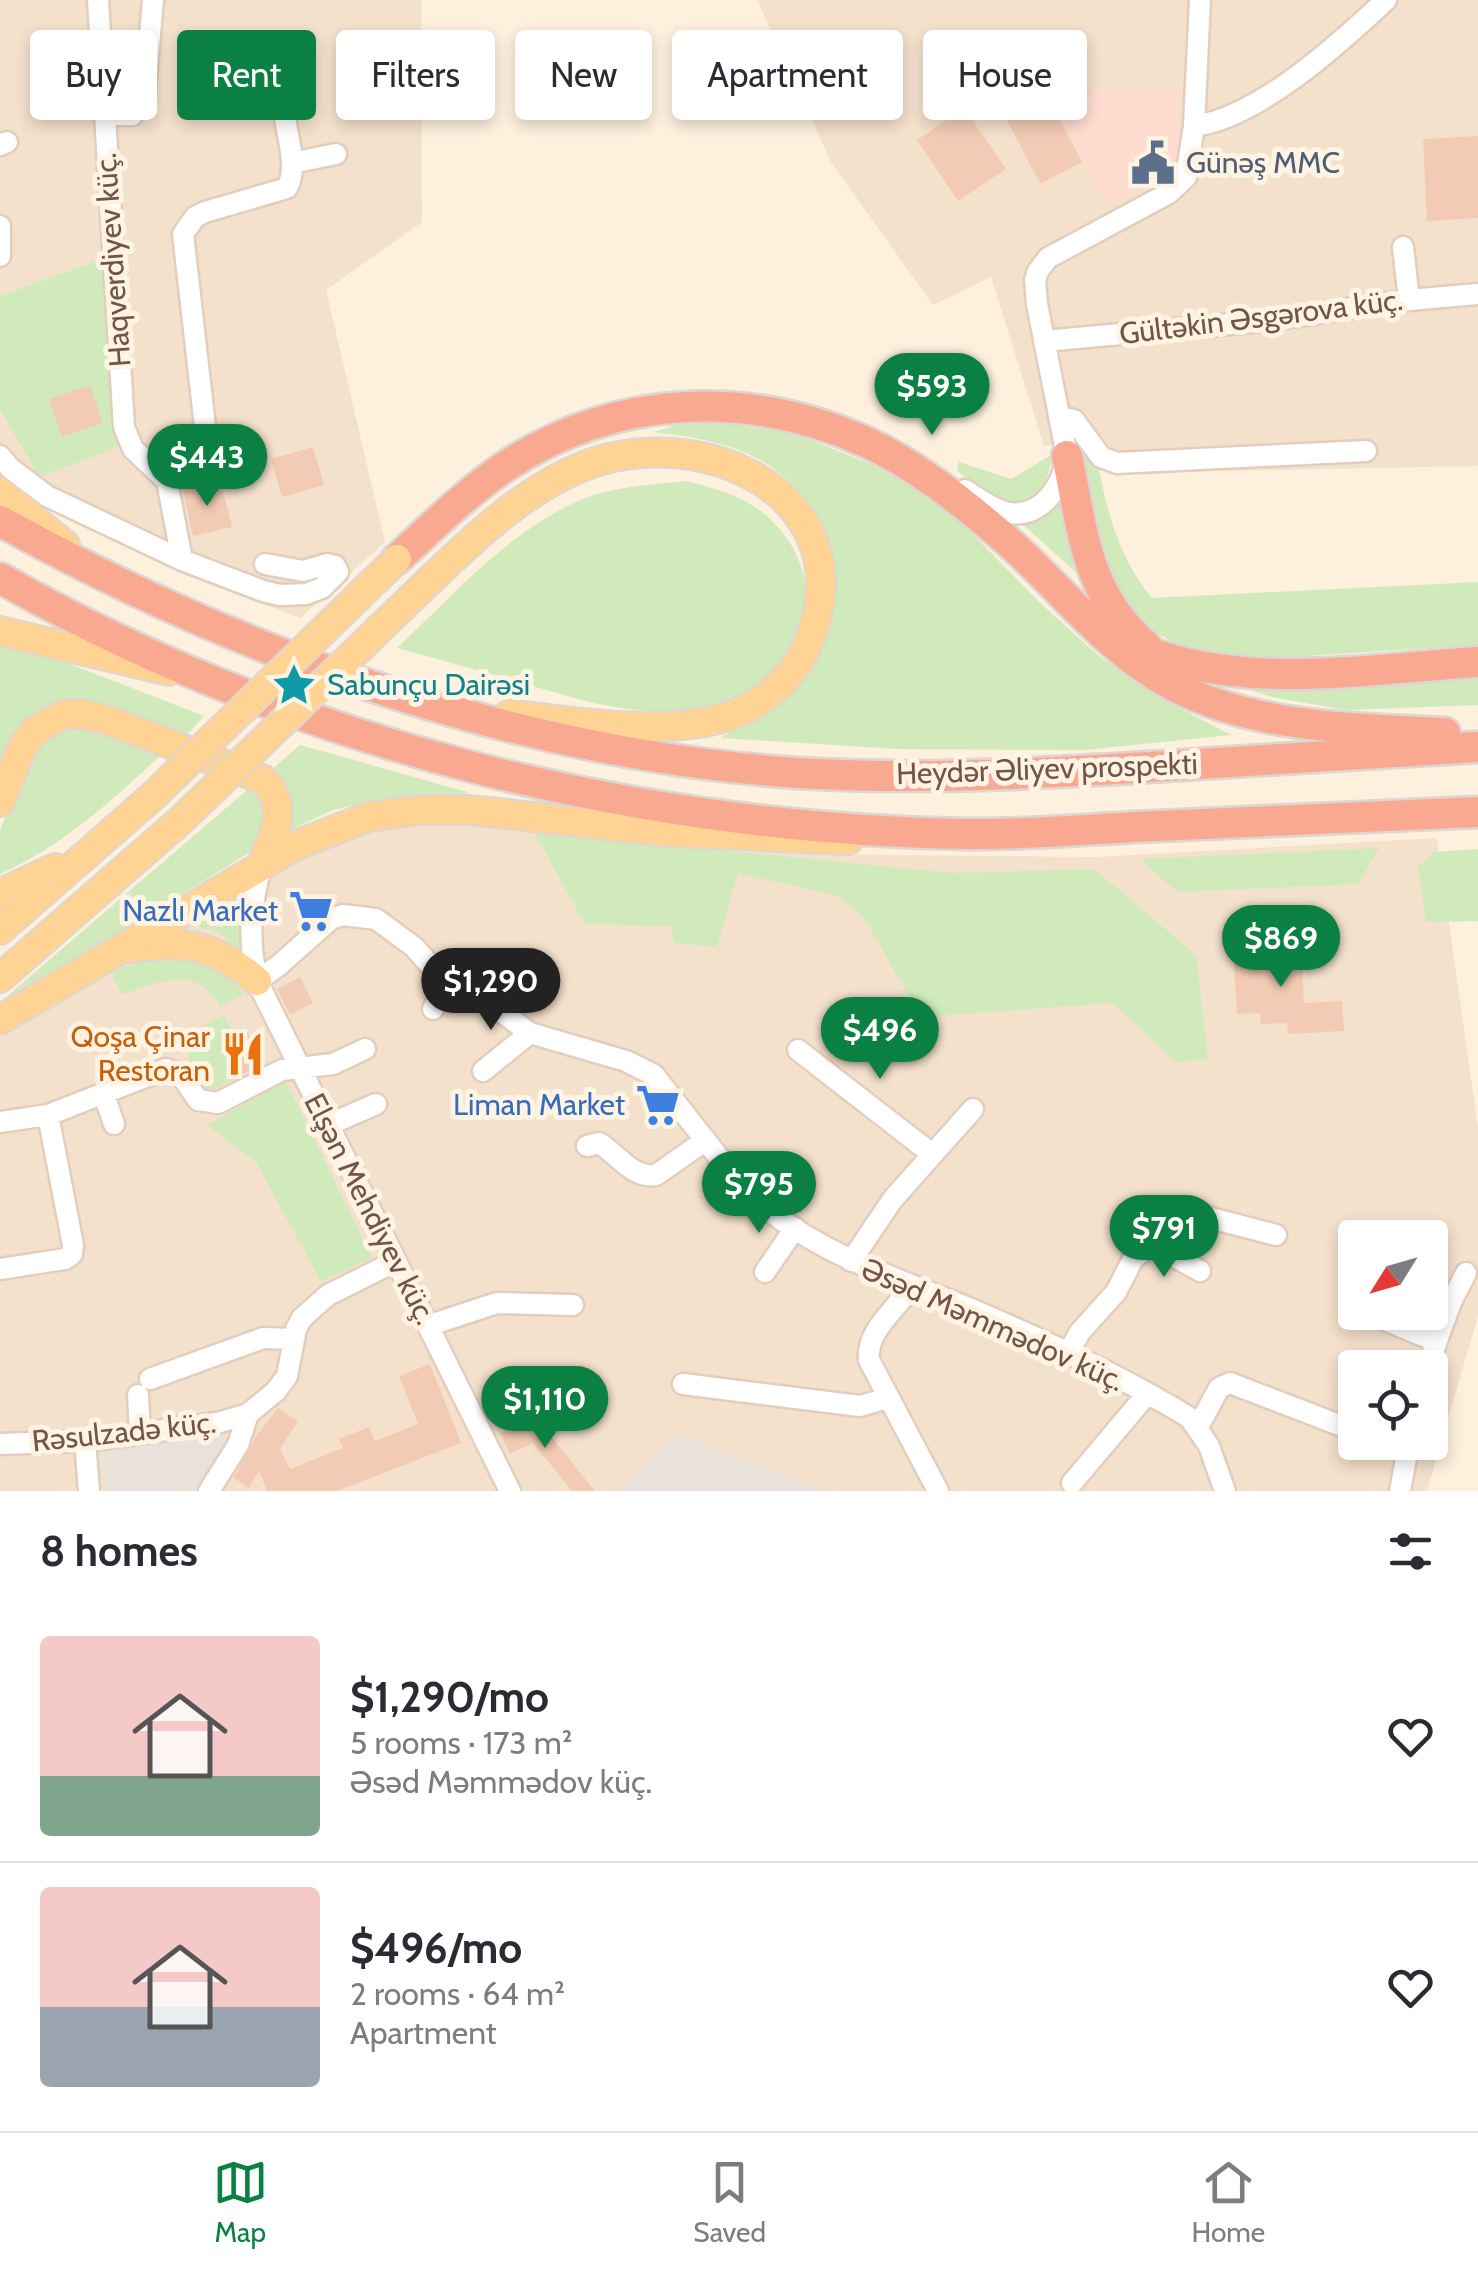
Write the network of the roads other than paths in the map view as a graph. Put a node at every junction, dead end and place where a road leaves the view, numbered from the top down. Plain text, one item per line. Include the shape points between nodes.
1 (98, 0) edge
2 (154, 0) edge
3 (1200, 0) edge
4 (1386, 0) edge
5 (100, 30) edge
6 (151, 30) edge
7 (104, 120) edge
8 (285, 120) edge
9 (1194, 126) junction
10 (336, 154) dead end
11 (292, 163) junction
12 (0, 226) edge
13 (1404, 248) dead end
14 (0, 256) edge
15 (1478, 294) edge
16 (1409, 300) junction
17 (1044, 341) junction
18 (791, 415) junction
19 (1059, 417) junction
20 (1366, 451) dead end
21 (0, 456) edge
22 (1067, 456) junction
23 (167, 481) junction
24 (0, 492) edge
25 (0, 522) edge
26 (182, 560) junction
27 (398, 560) joint
28 (264, 564) dead end
29 (0, 578) edge
30 (120, 584) junction
31 (1092, 623) junction
32 (0, 631) edge
33 (1161, 658) junction
34 (1478, 662) edge
35 (229, 686) junction
36 (430, 703) junction
37 (1478, 735) edge
38 (1478, 747) edge
39 (153, 796) junction
40 (0, 802) edge
41 (1478, 812) edge
42 (968, 834) junction
43 (262, 864) junction
44 (0, 894) edge
45 (0, 930) edge
46 (118, 950) junction
47 (0, 978) edge
48 (257, 981) junction
49 (447, 984) junction
50 (433, 1009) dead end
51 (0, 1020) edge
52 (530, 1033) junction
53 (365, 1049) dead end
54 (798, 1050) dead end
55 (297, 1066) junction
56 (482, 1071) dead end
57 (104, 1095) junction
58 (376, 1104) dead end
59 (972, 1109) dead end
60 (48, 1115) junction
61 (0, 1122) edge
62 (114, 1124) dead end
63 (328, 1125) junction
64 (706, 1140) junction
65 (587, 1146) dead end
66 (932, 1154) junction
67 (795, 1228) junction
68 (1276, 1235) dead end
69 (1152, 1244) junction
70 (396, 1261) junction
71 (850, 1261) junction
72 (0, 1269) edge
73 (1200, 1271) dead end
74 (765, 1272) dead end
75 (1466, 1272) dead end
76 (911, 1286) junction
77 (573, 1305) dead end
78 (430, 1325) junction
79 (1409, 1330) edge
80 (294, 1339) junction
81 (1436, 1341) junction
82 (1433, 1350) edge
83 (1068, 1355) junction
84 (683, 1384) dead end
85 (1147, 1394) junction
86 (888, 1398) junction
87 (248, 1414) junction
88 (1338, 1425) edge
89 (1198, 1427) junction
90 (140, 1433) junction
91 (85, 1440) junction
92 (0, 1444) edge
93 (1406, 1460) edge
94 (1072, 1484) dead end
95 (89, 1491) edge
96 (208, 1491) edge
97 (510, 1491) edge
98 (938, 1491) edge
99 (1225, 1491) edge
100 (1400, 1491) edge

1 - 5 street, Haqverdiyev küç.
2 - 6 street
3 - 9 street
4 - 9 street via 1266,96 1237,114
7 - 23 street, Haqverdiyev küç. via 124,427 133,450
8 - 11 street
9 - 17 street via 1180,185 1042,264 1034,289
10 - 11 street
11 - 23 street via 288,188 205,212 183,234 206,434 199,455
12 - 14 street
13 - 16 street
15 - 16 street, Gültəkin Əsgərova küç.
16 - 17 street, Gültəkin Əsgərova küç. via 1264,322
17 - 19 street
18 - 22 street via 875,437 1008,512 1033,509 1052,494
18 - 27 highway via 680,406 589,425 505,467
18 - 31 highway via 869,443 947,491
19 - 20 street via 1074,420 1101,457 1117,463
19 - 22 street
21 - 26 street via 47,496
22 - 33 highway via 1098,586 1125,626
23 - 26 street
24 - 30 main road
25 - 30 highway, Heydər Əliyev prospekti
26 - 28 street via 280,595 322,588 338,572 327,564 303,571
27 - 39 main road, bridge
29 - 35 highway, Heydər Əliyev prospekti
30 - 36 highway, Heydər Əliyev prospekti via 372,688
31 - 33 highway
31 - 37 highway via 1171,684 1234,710 1316,724
32 - 35 main road
33 - 34 highway via 1276,673
35 - 42 highway, Heydər Əliyev prospekti via 416,752 588,793 806,826
36 - 38 highway, Heydər Əliyev prospekti via 598,746 796,772 963,778
36 - 47 main road, bridge via 550,720 716,720 756,702 794,670 815,625 815,550 802,524 758,477 694,454 616,457 546,484 498,518 182,820
39 - 44 main road via 57,866
39 - 45 main road
40 - 43 main road via 34,730 62,714 83,714 262,780 279,809
41 - 42 highway, Heydər Əliyev prospekti
42 - 43 main road via 803,840 418,810 348,823
43 - 46 main road
43 - 48 street, Elşən Mehdiyev küç. via 250,915
46 - 48 main road via 186,943 234,962
46 - 51 main road
48 - 49 street, Əsəd Məmmədov küç. via 331,919 362,915 390,926
48 - 55 street, Elşən Mehdiyev küç.
49 - 50 street
49 - 52 street, Əsəd Məmmədov küç. via 480,996
52 - 56 street
52 - 64 street, Əsəd Məmmədov küç. via 638,1065 664,1084
53 - 55 street via 333,1064
54 - 66 street
55 - 57 street via 218,1103 198,1100 174,1069
55 - 63 street, Elşən Mehdiyev küç.
57 - 60 street
57 - 62 street
58 - 63 street
59 - 66 street
60 - 61 street
60 - 72 street via 72,1254
63 - 70 street, Elşən Mehdiyev küç.
64 - 65 street via 648,1176 599,1143
64 - 67 street, Əsəd Məmmədov küç. via 754,1199
66 - 71 street
67 - 71 street, Əsəd Məmmədov küç.
67 - 74 street
68 - 69 street via 1180,1210
69 - 73 street
69 - 83 street via 1132,1259
70 - 78 street, Elşən Mehdiyev küç.
70 - 80 street via 321,1300 302,1318
71 - 76 street, Əsəd Məmmədov küç.
75 - 81 street
76 - 83 street, Əsəd Məmmədov küç.
76 - 86 street via 868,1345
77 - 78 street via 497,1303
78 - 97 street, Elşən Mehdiyev küç.
79 - 81 street
80 - 87 street via 288,1376
80 - 90 street via 263,1338 144,1387
81 - 82 street
83 - 85 street, Əsəd Məmmədov küç.
84 - 86 street via 860,1406
85 - 89 street, Əsəd Məmmədov küç.
85 - 94 street
86 - 98 street
87 - 90 street, Rəsulzadə küç.
87 - 96 street via 238,1445
88 - 89 street via 1224,1383
89 - 99 street
90 - 91 street, Rəsulzadə küç.
91 - 92 street, Rəsulzadə küç.
91 - 95 street
93 - 100 street

